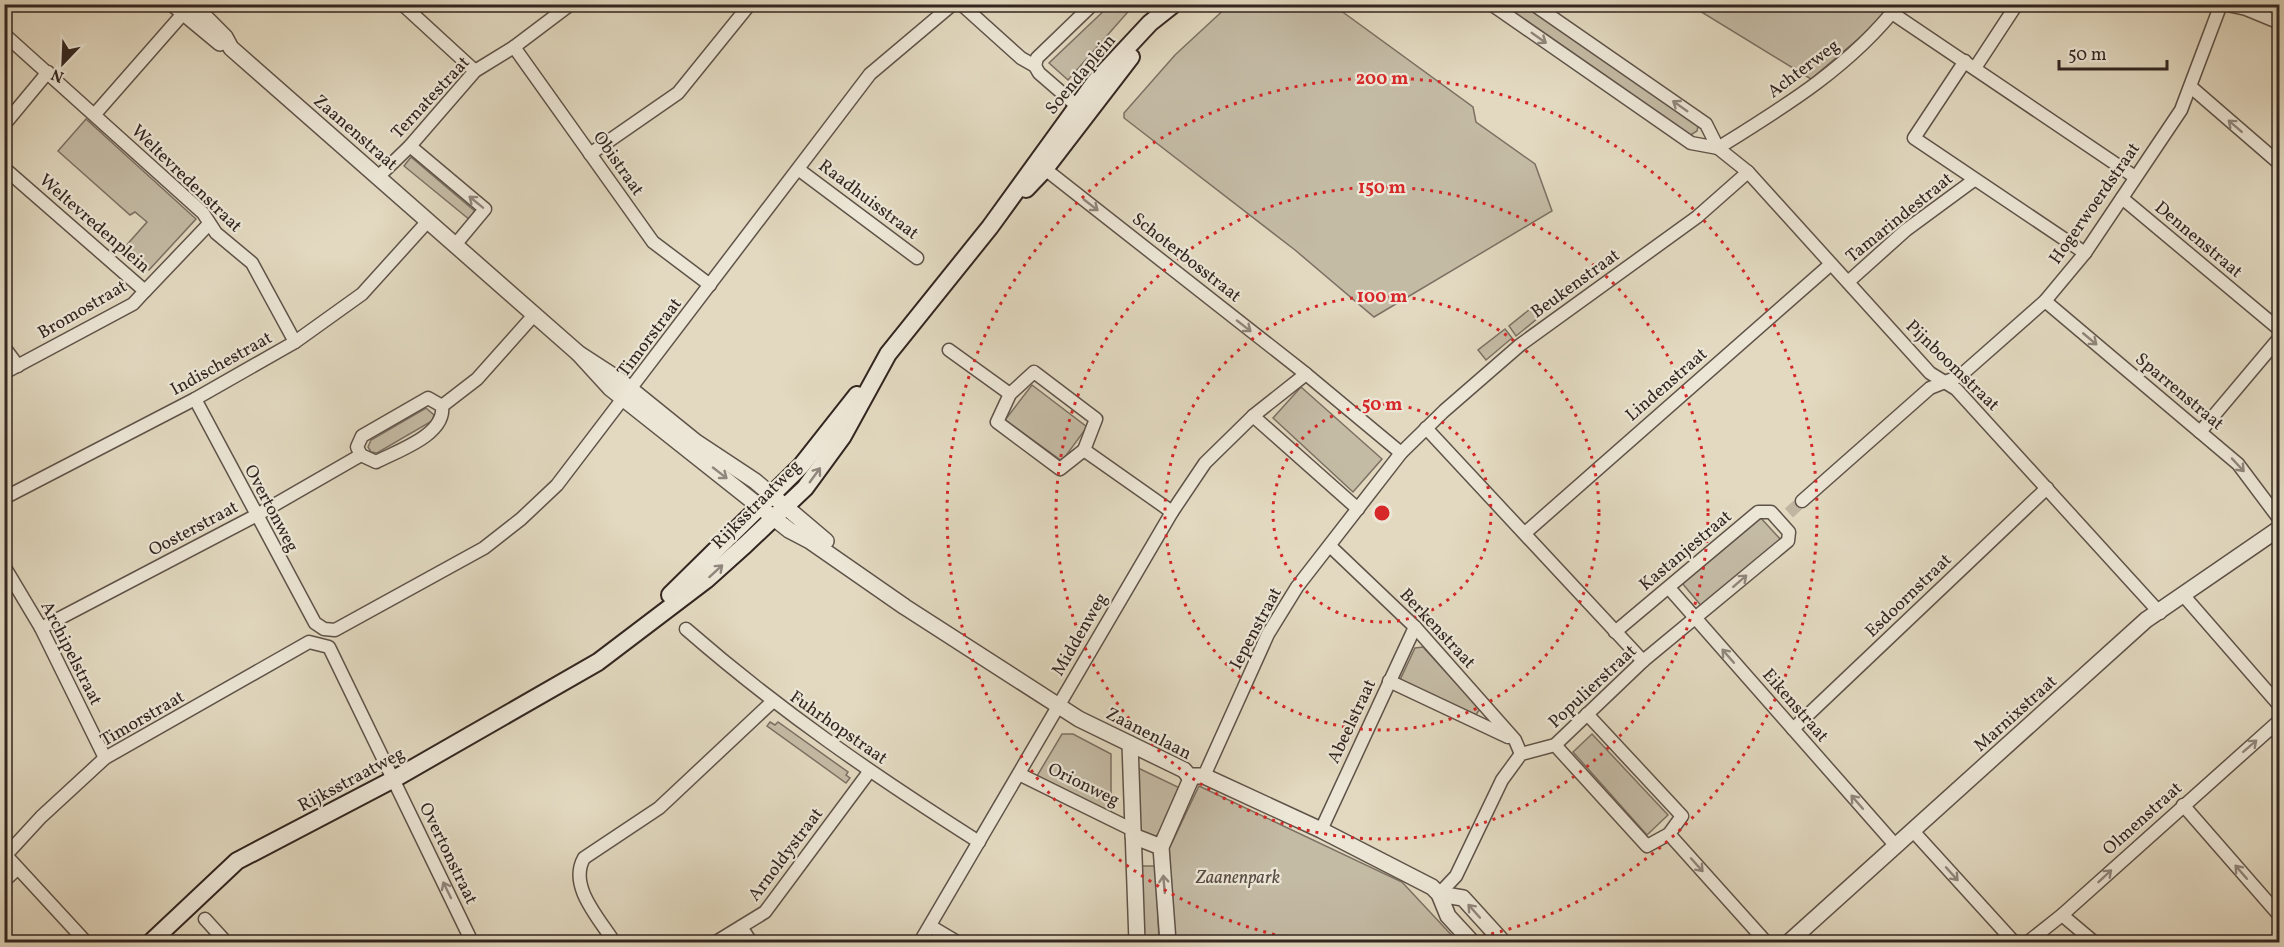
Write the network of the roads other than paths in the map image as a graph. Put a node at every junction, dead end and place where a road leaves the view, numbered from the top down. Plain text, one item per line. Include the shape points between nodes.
1 (402, 4) edge
2 (572, 4) edge
3 (750, 4) edge
4 (953, 4) edge
5 (961, 4) edge
6 (1093, 4) edge
7 (1174, 4) edge
8 (1491, 4) edge
9 (1533, 4) edge
10 (2017, 4) edge
11 (2222, 4) edge
12 (185, 7) edge
13 (1896, 9) edge
14 (2280, 23) edge
15 (4, 34) edge
16 (514, 47) junction
17 (1970, 65) junction
18 (1035, 66) junction
19 (475, 71) junction
20 (48, 72) junction
21 (2191, 87) junction
22 (1082, 111) junction
23 (94, 114) junction
24 (4, 125) edge
25 (410, 146) junction
26 (1718, 148) junction
27 (590, 154) junction
28 (2280, 164) edge
29 (1040, 166) junction
30 (4, 168) edge
31 (798, 169) junction
32 (1748, 172) junction
33 (378, 177) junction
34 (2134, 177) junction
35 (1974, 180) junction
36 (2122, 198) junction
37 (428, 221) junction
38 (209, 224) junction
39 (455, 245) junction
40 (2085, 254) junction
41 (917, 258) dead end
42 (1832, 264) junction
43 (1848, 282) junction
44 (710, 285) junction
45 (145, 291) junction
46 (2045, 301) junction
47 (534, 315) junction
48 (2280, 330) edge
49 (2280, 337) edge
50 (295, 342) junction
51 (4, 347) edge
52 (949, 350) dead end
53 (888, 354) junction
54 (18, 366) junction
55 (4, 373) edge
56 (1306, 374) junction
57 (1945, 382) junction
58 (628, 394) junction
59 (1010, 394) junction
60 (195, 399) junction
61 (442, 406) junction
62 (1253, 416) junction
63 (1426, 428) junction
64 (2200, 432) junction
65 (1084, 450) junction
66 (1401, 453) junction
67 (361, 455) junction
68 (2047, 488) junction
69 (4, 498) edge
70 (766, 501) junction
71 (1802, 501) tunnel mouth
72 (1358, 509) junction
73 (780, 512) junction
74 (1172, 512) junction
75 (255, 516) junction
76 (2280, 520) edge
77 (2280, 528) edge
78 (1525, 532) junction
79 (1330, 546) junction
80 (4, 566) edge
81 (1669, 588) junction
82 (2184, 596) junction
83 (2160, 613) junction
84 (1696, 619) junction
85 (1415, 627) junction
86 (41, 628) junction
87 (324, 629) joint
88 (686, 629) dead end
89 (1616, 632) junction
90 (1643, 662) junction
91 (584, 668) junction
92 (1389, 681) junction
93 (772, 702) junction
94 (1058, 706) junction
95 (2280, 706) edge
96 (1587, 714) junction
97 (2280, 720) edge
98 (1793, 729) junction
99 (1515, 740) junction
100 (1130, 744) junction
101 (1555, 745) junction
102 (1521, 754) junction
103 (105, 759) junction
104 (869, 772) junction
105 (1018, 774) junction
106 (1197, 776) junction
107 (394, 779) junction
108 (2183, 804) junction
109 (1321, 830) junction
110 (1912, 831) junction
111 (1133, 833) junction
112 (1669, 834) junction
113 (979, 842) junction
114 (1896, 846) junction
115 (1161, 847) junction
116 (5, 854) edge
117 (17, 869) junction
118 (4, 881) edge
119 (1439, 894) junction
120 (2062, 915) junction
121 (2280, 916) edge
122 (205, 919) dead end
123 (930, 926) junction
124 (741, 927) junction
125 (86, 942) edge
126 (151, 942) edge
127 (226, 942) edge
128 (472, 942) edge
129 (614, 942) edge
130 (716, 942) edge
131 (751, 942) edge
132 (920, 942) edge
133 (957, 942) edge
134 (1137, 942) edge
135 (1168, 942) edge
136 (1472, 942) edge
137 (1503, 942) edge
138 (1766, 942) edge
139 (1789, 942) edge
140 (2014, 942) edge
141 (2028, 942) edge
142 (2094, 942) edge

1 - 19 street
2 - 16 street, Ternatestraat
3 - 27 street via 678,93
4 - 31 street, Timorstraat via 870,74
5 - 18 street
6 - 18 street, Soendaplein via 1037,58
7 - 22 main road, Soendaplein
8 -> 26 street, Pijnboomstraat via 1691,143
26 -> 9 street, Pijnboomstraat via 1706,124
10 - 17 street
11 - 14 street
11 - 21 street, Hogerwoerdstraat
12 - 23 street
12 - 33 street, Zaanenstraat via 220,43 231,48
13 - 17 street
13 - 26 street, Achterweg via 1823,80
15 - 20 street, Weltevredenstraat
16 - 19 street, Ternatestraat
16 - 27 street, Obistraat
17 - 34 street
17 - 35 street via 1914,138
18 - 22 street via 1039,74
19 - 25 street, Ternatestraat
20 - 23 street, Weltevredenstraat
20 - 24 street
28 -> 21 street
21 - 34 street, Hogerwoerdstraat via 2181,110
22 - 29 main road, Soendaplein
23 - 38 street, Weltevredenstraat via 203,213
25 - 33 street, Ternatestraat
39 -> 25 street, Zaanenstraat via 485,209
26 - 32 street, Pijnboomstraat
27 - 44 street, Obistraat via 652,242
29 - 53 main road, Rijksstraatweg
29 -> 56 street, Schoterbosstraat
30 - 45 street, Weltevredenplein
31 - 41 street, Raadhuisstraat
31 - 44 street, Timorstraat
32 - 42 street, Pijnboomstraat
32 - 63 street, Beukenstraat via 1697,217 1520,345
33 - 37 street, Zaanenstraat
34 - 36 street, Hogerwoerdstraat
35 - 40 street
35 - 43 street, Tamarindestraat via 1906,230
36 - 40 street, Hogerwoerdstraat
36 - 48 street, Dennenstraat
37 - 39 street, Zaanenstraat
37 - 50 street, Indischestraat via 362,294
38 - 45 street, Weltevredenplein
38 - 50 street, Weltevredenstraat via 252,263
39 - 47 street, Zaanenstraat
40 - 46 street, Hogerwoerdstraat
42 - 43 street, Pijnboomstraat
42 - 78 street, Lindenstraat
43 - 57 street, Pijnboomstraat via 1930,373
44 - 58 street, Timorstraat
45 - 54 street, Bromostraat via 133,304
46 - 57 street, Hogerwoerdstraat via 1960,376
46 -> 64 street, Sparrenstraat
47 - 58 street, Zaanenstraat via 578,353 610,388
47 - 61 street via 477,380
49 - 64 street
50 - 60 street, Indischestraat
51 - 54 street
52 - 59 street
53 - 70 main road, Rijksstraatweg via 801,466
73 -> 53 main road, Rijksstraatweg via 805,488 843,436
54 - 55 street, Bromostraat
56 - 62 street, Middenweg
56 - 66 street, Schoterbosstraat
57 - 68 street, Pijnboomstraat via 1956,389
57 - 71 street via 1930,387
58 - 70 street, Zaanenstraat
58 - 87 street, Timorstraat via 557,486 521,519 474,553 335,630
59 - 65 street via 997,423 1029,448 1060,469
59 - 65 street via 1034,372 1096,419
60 - 69 street, Indischestraat
60 - 75 street, Overtonweg
61 - 67 street via 438,426 411,444 376,462
61 - 67 street via 428,398 362,436 357,447
62 - 72 street
62 - 74 street, Middenweg via 1205,463
63 - 66 street, Beukenstraat
63 - 78 street
64 -> 76 street, Sparrenstraat via 2238,464
65 - 74 street
66 - 72 street, Iepenstraat
67 - 75 street, Oosterstraat
68 - 83 street, Pijnboomstraat
68 - 98 street, Esdoornstraat
70 - 73 street, Zaanenlaan
70 - 91 main road, Rijksstraatweg via 684,583
72 - 79 street, Iepenstraat
91 -> 73 main road, Rijksstraatweg via 706,580
73 - 94 street, Zaanenlaan via 789,530
74 - 94 street, Middenweg
75 - 86 street, Oosterstraat
75 - 87 street, Overtonweg via 315,623
77 - 82 street, Marnixstraat
78 - 89 street
79 - 85 street, Berkenstraat
79 - 106 street, Iepenstraat via 1268,634
80 - 86 street, Archipelstraat
81 - 84 street, Eikenstraat
84 -> 81 street, Kastanjestraat via 1788,541 1785,517 1772,512 1758,513
81 - 89 street, Kastanjestraat
82 - 83 street, Marnixstraat
82 - 95 street
83 - 110 street, Marnixstraat via 2146,620
84 - 90 street, Populierstraat
98 -> 84 street, Eikenstraat
85 - 92 street, Abeelstraat
85 - 99 street, Berkenstraat
86 - 103 street, Archipelstraat
88 - 93 street, Fuhrhopstraat
89 - 90 street
90 - 96 street, Populierstraat
91 - 107 main road, Rijksstraatweg
92 - 99 street
92 - 109 street, Abeelstraat
93 - 104 street, Fuhrhopstraat
93 - 129 street via 659,808 584,858 578,869 578,883
94 - 100 street, Zaanenlaan
94 - 105 street, Middenweg
96 - 101 street, Populierstraat
96 - 112 street via 1682,816
108 -> 97 street, Olmenstraat
114 -> 98 street, Eikenstraat
99 - 102 street, Berkenstraat
100 - 106 street, Zaanenlaan
100 - 111 street, Orionweg
101 - 102 street, Populierstraat
101 - 112 street via 1647,846
102 - 119 street via 1502,780 1456,876
103 - 107 street, Timorstraat via 309,642 328,647
103 - 116 street, Timorstraat
104 - 113 street, Fuhrhopstraat
104 - 124 street, Arnoldystraat via 765,912
105 - 111 street, Orionweg
105 - 113 street, Middenweg
106 - 109 street, Zaanenlaan
106 - 115 street via 1190,781
107 - 126 main road, Rijksstraatweg via 237,861
128 -> 107 street, Overtonstraat
120 -> 108 street, Olmenstraat
121 -> 108 street
109 - 119 street, Zaanenlaan
110 - 114 street, Marnixstraat
110 -> 140 street
111 - 115 street
111 - 134 street, Orionweg
112 -> 138 street
113 - 123 street, Middenweg
114 - 139 street, Marnixstraat
135 -> 115 street
116 - 117 street
117 - 118 street
117 - 125 street
119 - 136 street via 1448,916
137 -> 119 street, Zaanenlaan via 1463,898
120 - 141 street, Olmenstraat
120 - 142 street
122 - 127 street
123 - 132 street, Middenweg
123 - 133 street
124 - 130 street, Arnoldystraat
124 - 131 street

